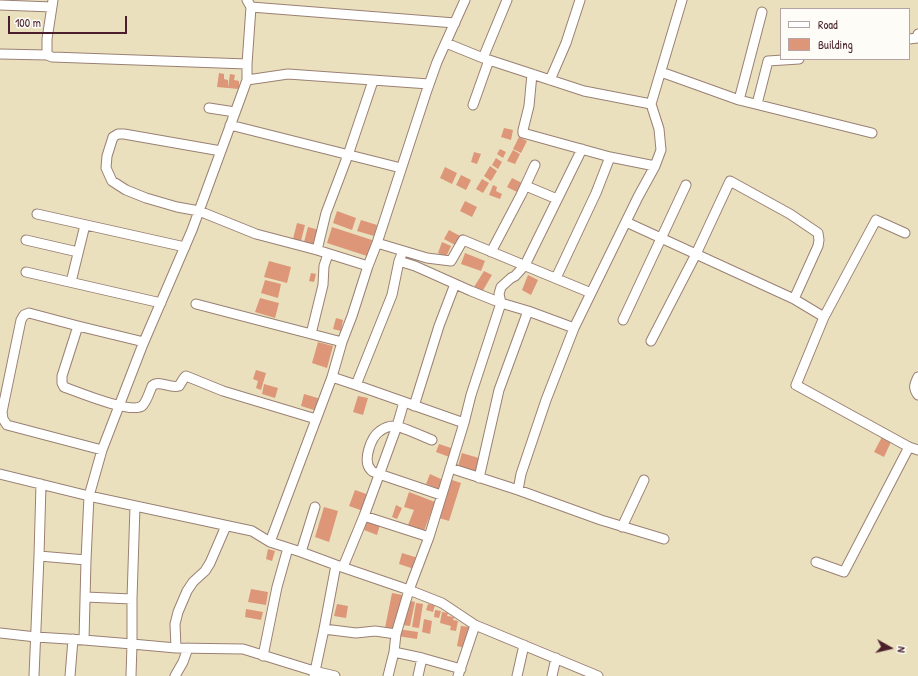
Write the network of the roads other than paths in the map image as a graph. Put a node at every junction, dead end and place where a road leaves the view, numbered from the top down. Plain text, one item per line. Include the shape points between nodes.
1 (465, 0) edge
2 (507, 0) edge
3 (580, 0) edge
4 (682, 0) edge
5 (53, 4) edge
6 (249, 4) edge
7 (0, 5) edge
8 (762, 12) dead end
9 (455, 23) junction
10 (918, 34) edge
11 (910, 39) edge
12 (446, 43) junction
13 (0, 54) edge
14 (47, 55) junction
15 (486, 59) junction
16 (789, 60) edge
17 (247, 64) junction
18 (661, 72) junction
19 (532, 74) junction
20 (247, 80) junction
21 (373, 80) junction
22 (550, 80) junction
23 (429, 84) junction
24 (739, 100) junction
25 (651, 104) junction
26 (757, 104) junction
27 (473, 105) dead end
28 (208, 108) dead end
29 (235, 112) junction
30 (230, 125) junction
31 (872, 133) dead end
32 (582, 150) junction
33 (221, 151) junction
34 (348, 155) junction
35 (610, 157) junction
36 (535, 165) dead end
37 (655, 166) junction
38 (401, 168) junction
39 (686, 185) dead end
40 (526, 186) junction
41 (557, 199) junction
42 (199, 211) junction
43 (38, 214) dead end
44 (626, 222) junction
45 (85, 225) junction
46 (905, 233) dead end
47 (662, 238) junction
48 (26, 240) dead end
49 (377, 244) junction
50 (185, 247) junction
51 (317, 250) junction
52 (403, 251) junction
53 (78, 252) junction
54 (491, 252) junction
55 (328, 254) junction
56 (696, 254) junction
57 (399, 261) junction
58 (525, 265) junction
59 (368, 266) junction
60 (26, 272) dead end
61 (556, 278) junction
62 (71, 282) junction
63 (455, 284) junction
64 (591, 293) junction
65 (794, 299) junction
66 (500, 302) junction
67 (161, 303) junction
68 (196, 304) dead end
69 (528, 311) junction
70 (824, 317) junction
71 (623, 320) dead end
72 (78, 326) junction
73 (574, 328) junction
74 (311, 334) junction
75 (651, 341) dead end
76 (144, 342) junction
77 (342, 342) junction
78 (332, 377) junction
79 (918, 377) edge
80 (356, 385) junction
81 (918, 395) edge
82 (404, 402) junction
83 (119, 406) junction
84 (414, 406) junction
85 (316, 419) junction
86 (464, 423) junction
87 (397, 426) junction
88 (432, 440) dead end
89 (909, 447) junction
90 (102, 450) junction
91 (918, 450) edge
92 (450, 468) junction
93 (0, 474) edge
94 (379, 474) junction
95 (479, 478) junction
96 (644, 480) dead end
97 (40, 484) junction
98 (518, 490) junction
99 (441, 495) junction
100 (89, 496) junction
101 (135, 506) junction
102 (315, 507) dead end
103 (364, 516) junction
104 (226, 526) junction
105 (622, 527) junction
106 (429, 537) junction
107 (664, 539) dead end
108 (270, 542) junction
109 (288, 548) junction
110 (301, 552) junction
111 (39, 556) junction
112 (86, 560) junction
113 (816, 562) dead end
114 (339, 566) junction
115 (409, 590) junction
116 (85, 597) junction
117 (132, 599) junction
118 (475, 625) junction
119 (324, 629) junction
120 (0, 633) edge
121 (396, 634) junction
122 (36, 637) junction
123 (73, 639) junction
124 (84, 640) junction
125 (132, 644) junction
126 (524, 645) junction
127 (176, 648) junction
128 (188, 648) junction
129 (394, 652) junction
130 (263, 656) junction
131 (422, 658) junction
132 (556, 658) junction
133 (460, 672) edge
134 (314, 674) edge
135 (34, 676) edge
136 (70, 676) edge
137 (131, 676) edge
138 (175, 676) edge
139 (335, 676) edge
140 (388, 676) edge
141 (418, 676) edge
142 (517, 676) edge
143 (552, 676) edge
144 (598, 676) edge

1 - 9 street
2 - 15 street
3 - 22 street
4 - 18 street
5 - 7 street
5 - 14 street
6 - 9 street
6 - 17 street
8 - 24 street
9 - 12 street
10 - 11 street via 917,38
12 - 15 street
12 - 23 street
13 - 14 street
14 - 17 street
15 - 19 street
15 - 27 street
16 - 26 street via 768,62
17 - 20 street
18 - 24 street
18 - 25 street
19 - 22 street
19 - 32 street via 523,133
20 - 21 street via 288,74
20 - 29 street
21 - 23 street
21 - 34 street
22 - 25 street via 584,92
23 - 38 street
24 - 26 street
25 - 37 street via 659,129 661,150
26 - 31 street
28 - 29 street
29 - 30 street
30 - 33 street
30 - 34 street
32 - 35 street
32 - 41 street
33 - 42 street
33 - 42 street via 124,134 113,137 106,168 112,181 146,198
34 - 38 street
34 - 51 street via 326,213
35 - 37 street
35 - 61 street
36 - 40 street
37 - 44 street
38 - 49 street
39 - 47 street
40 - 41 street
40 - 54 street
41 - 58 street
42 - 50 street
42 - 51 street via 256,234
43 - 45 street
44 - 47 street
44 - 64 street
45 - 50 street
45 - 53 street
46 - 70 street via 876,220
47 - 56 street
47 - 71 street
48 - 53 street
49 - 52 street
49 - 59 street
50 - 67 street
51 - 55 street
52 - 54 street via 451,261 463,240
52 - 57 street
53 - 62 street
54 - 58 street
55 - 59 street
55 - 74 street
56 - 65 street
56 - 65 street via 730,181 790,214 818,233 818,246
56 - 75 street
57 - 63 street
57 - 80 street via 392,295
58 - 61 street
58 - 66 street via 500,287
59 - 77 street
60 - 62 street
61 - 64 street
62 - 67 street
63 - 66 street
63 - 84 street
64 - 73 street
65 - 70 street
66 - 69 street
66 - 86 street
67 - 76 street
68 - 74 street
69 - 73 street
69 - 95 street via 499,390
70 - 89 street via 796,385
72 - 76 street
72 - 83 street via 62,376 64,387
72 - 90 street via 29,313 24,315 2,412 3,419 7,425
73 - 98 street via 546,400
74 - 77 street
76 - 83 street
77 - 78 street
78 - 80 street
78 - 85 street
79 - 81 street via 914,384
80 - 82 street
82 - 84 street
82 - 87 street
83 - 85 street via 141,406 154,384 176,387 186,376 223,391
83 - 90 street
84 - 86 street
85 - 108 street
86 - 92 street
87 - 88 street
87 - 94 street
87 - 94 street via 389,426 380,431 372,440 367,462 370,470
89 - 91 street
89 - 113 street via 844,572
90 - 100 street
92 - 95 street
92 - 99 street
93 - 97 street
94 - 99 street
94 - 103 street
95 - 98 street
96 - 105 street
97 - 100 street
97 - 111 street
98 - 105 street
99 - 106 street
100 - 101 street
100 - 112 street
101 - 104 street
101 - 117 street
102 - 110 street
103 - 106 street
103 - 114 street
104 - 108 street via 252,531
104 - 127 street via 210,563 187,591 178,612 175,624
105 - 107 street
106 - 115 street
108 - 109 street
109 - 110 street
109 - 130 street
110 - 114 street
111 - 112 street
111 - 122 street
112 - 116 street
114 - 115 street
114 - 119 street
115 - 118 street via 442,603
115 - 121 street
116 - 117 street
116 - 124 street
117 - 125 street
118 - 126 street
118 - 133 street
119 - 121 street
119 - 134 street
120 - 122 street
121 - 129 street
122 - 123 street
122 - 135 street
123 - 124 street
123 - 136 street
124 - 125 street
125 - 127 street
125 - 137 street
126 - 132 street
126 - 142 street
127 - 128 street
128 - 130 street via 243,649
128 - 138 street
129 - 131 street
129 - 140 street
130 - 134 street
131 - 133 street
131 - 141 street
132 - 143 street
132 - 144 street
134 - 139 street

